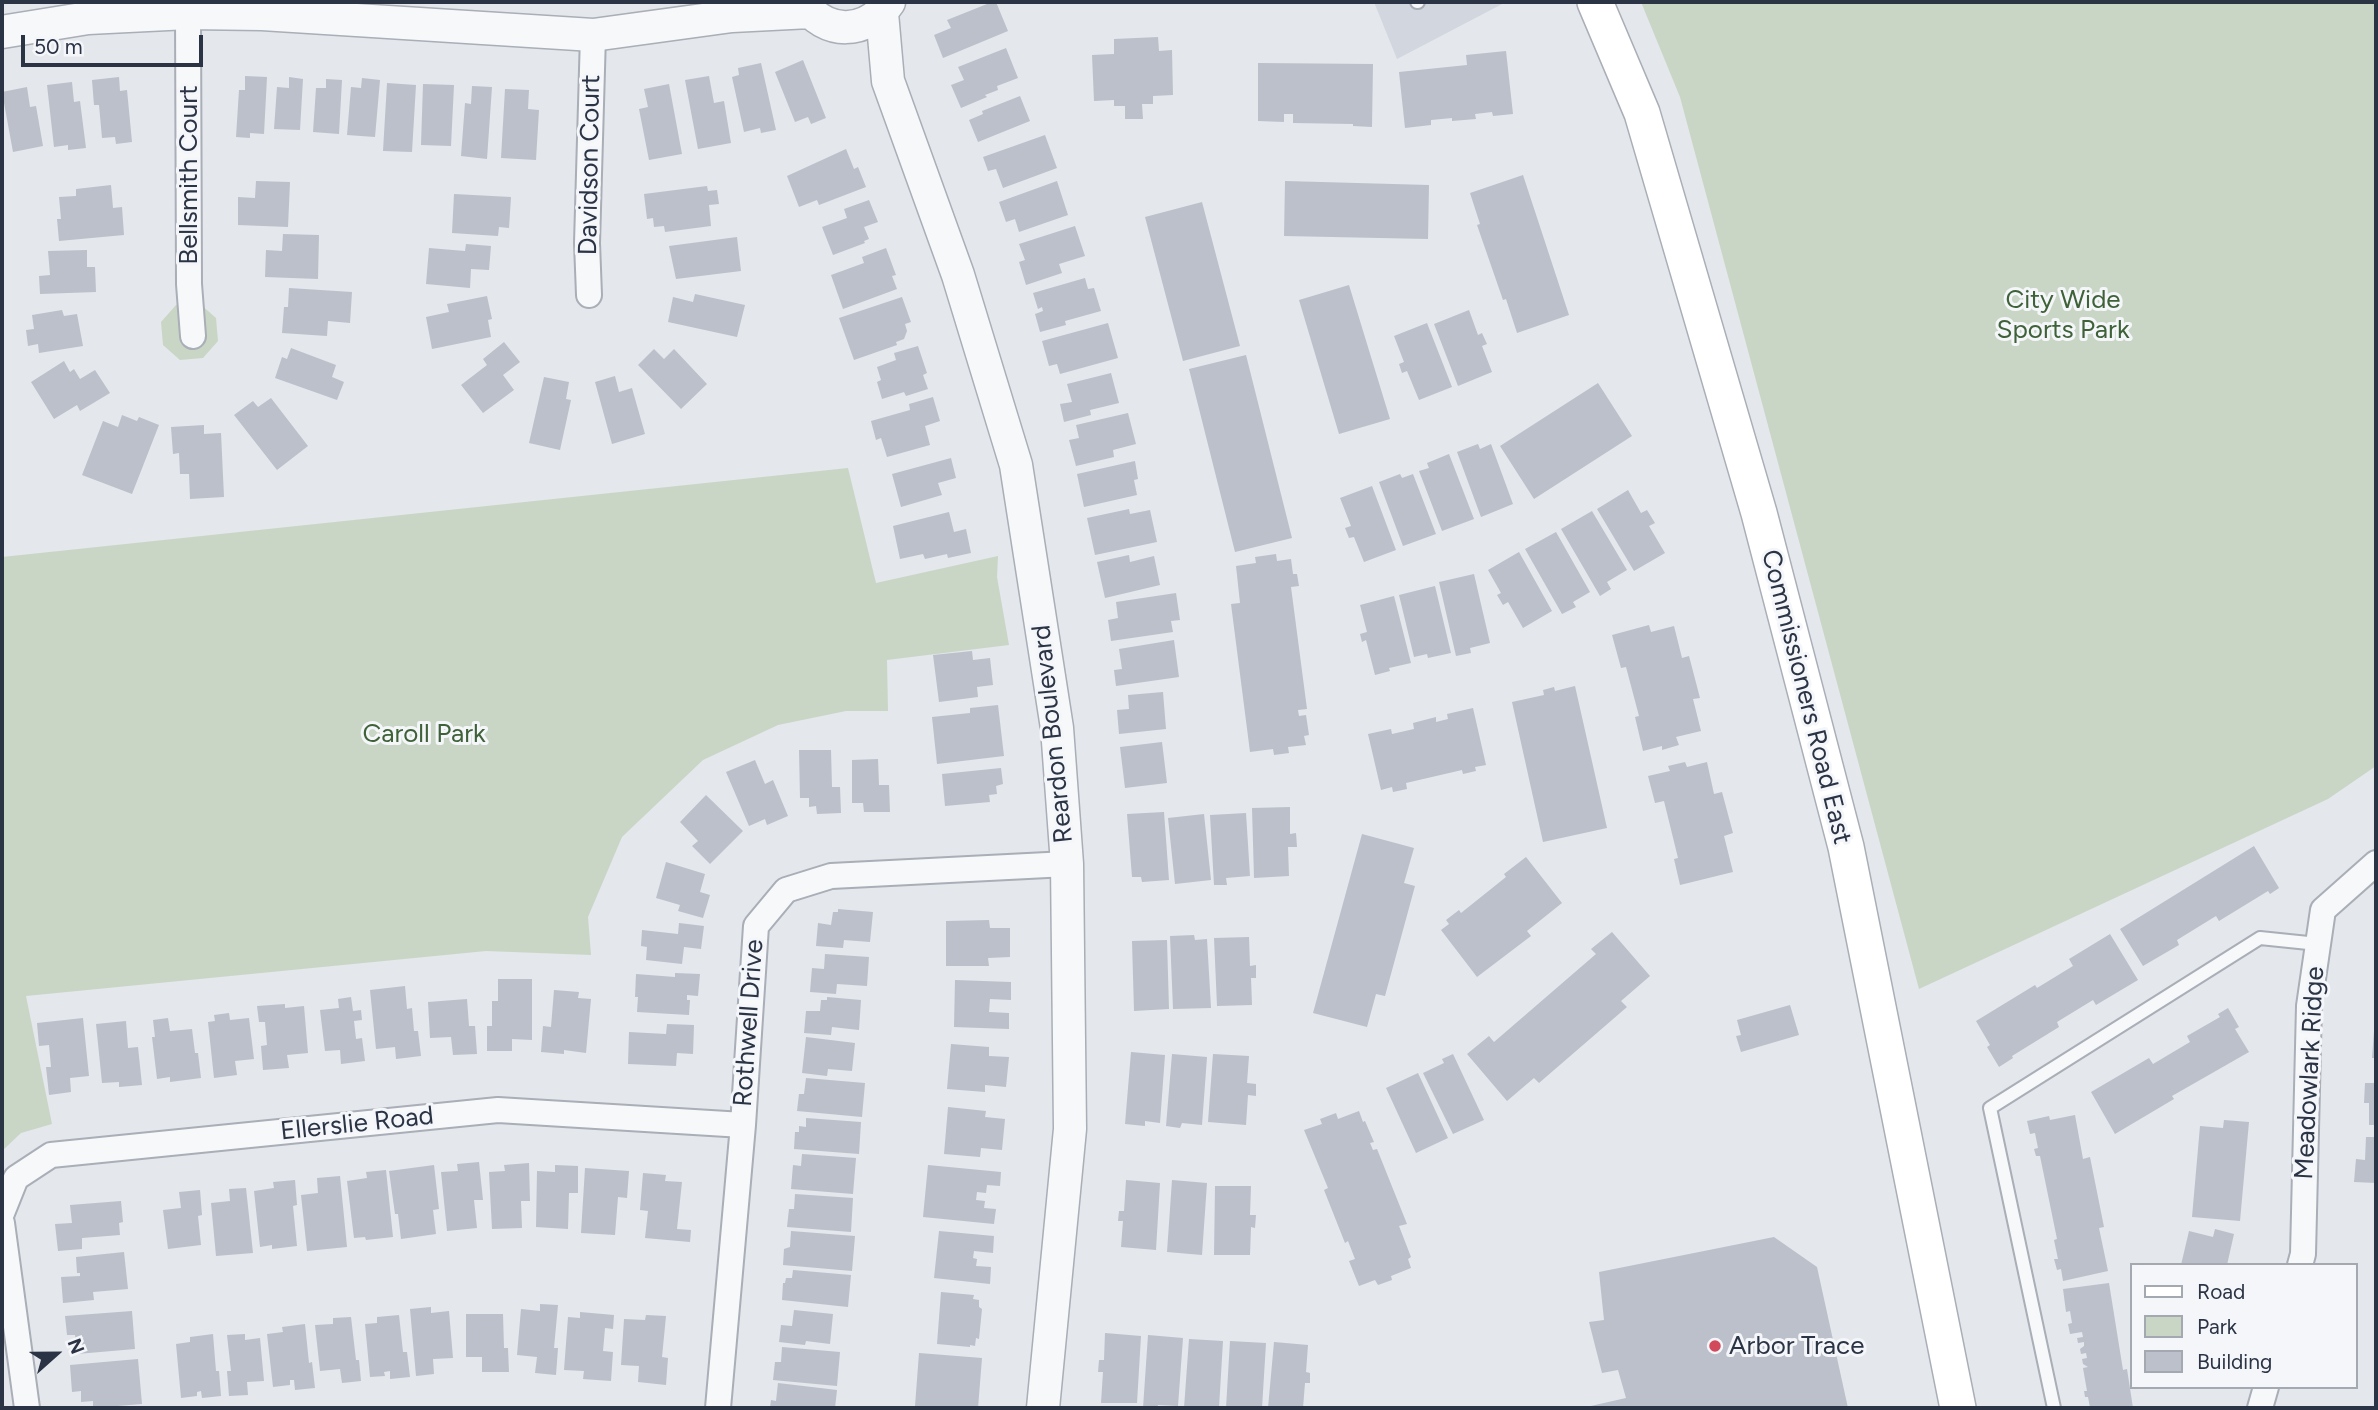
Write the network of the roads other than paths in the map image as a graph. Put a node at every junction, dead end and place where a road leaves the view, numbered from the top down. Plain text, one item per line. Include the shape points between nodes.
1 (1595, 2) edge
2 (807, 7) edge
3 (886, 7) edge
4 (188, 8) edge
5 (743, 9) edge
6 (845, 28) junction
7 (2, 32) edge
8 (593, 35) junction
9 (888, 81) junction
10 (589, 295) dead end
11 (193, 336) dead end
12 (2376, 863) edge
13 (1067, 864) junction
14 (2318, 944) junction
15 (743, 1125) junction
16 (2, 1213) edge
17 (2, 1223) edge
18 (2301, 1263) edge
19 (2265, 1389) edge
20 (26, 1408) edge
21 (718, 1408) edge
22 (1043, 1408) edge
23 (1958, 1408) edge
24 (2054, 1408) edge
25 (2260, 1408) edge

1 - 23 main road, Commissioners Road East via 1646,126 1759,513 1846,847
2 - 5 street
2 - 6 street via 826,23
3 - 6 street via 871,21
3 - 9 street, Reardon Boulevard
4 - 7 street
4 - 8 street
4 - 11 street, Bellsmith Court
5 - 8 street
6 - 9 street, Reardon Boulevard
8 - 10 street, Davidson Court
9 - 13 street, Reardon Boulevard via 958,275 1016,465 1057,728
12 - 14 street, Meadowlark Ridge via 2323,910
13 - 15 street, Rothwell Drive via 831,876 786,890 755,926
13 - 22 street, Reardon Boulevard via 1070,1129
14 - 18 street, Meadowlark Ridge via 2309,1006
14 - 24 lane via 2260,938 1990,1108
15 - 16 street, Ellerslie Road via 498,1110 51,1155 16,1178
15 - 21 street, Rothwell Drive
17 - 20 street
19 - 25 street

